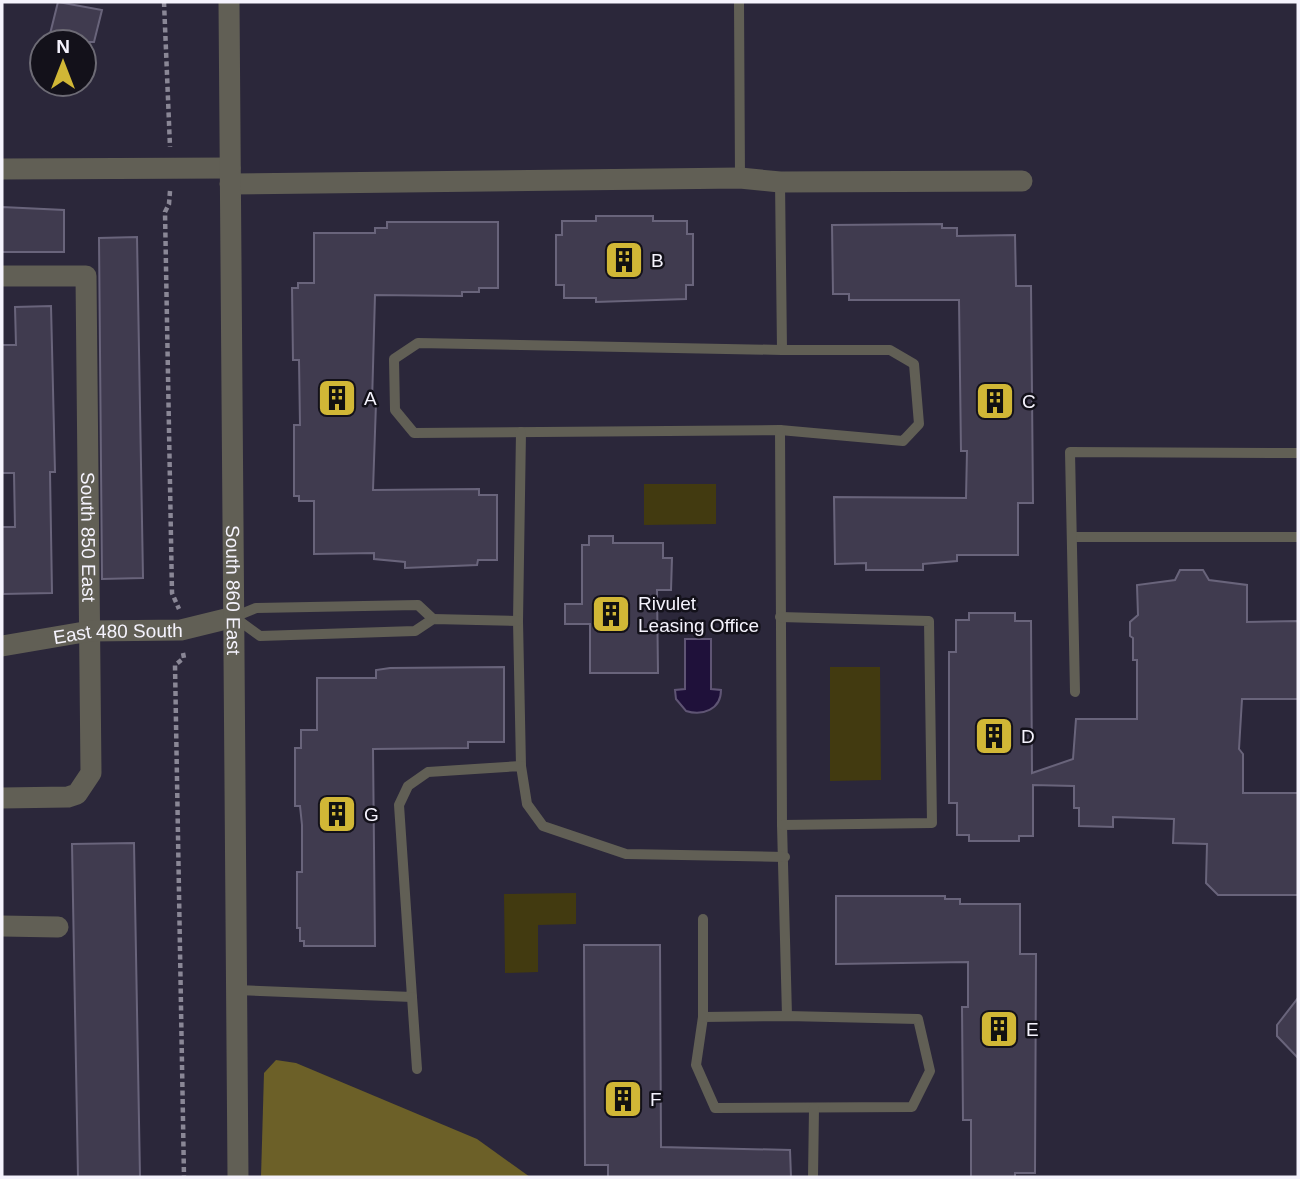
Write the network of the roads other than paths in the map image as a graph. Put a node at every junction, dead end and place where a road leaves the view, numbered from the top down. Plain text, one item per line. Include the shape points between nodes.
1 (229, 2) edge
2 (739, 2) edge
3 (2, 170) edge
4 (230, 176) junction
5 (740, 178) junction
6 (1022, 181) dead end
7 (780, 182) junction
8 (2, 276) edge
9 (782, 351) junction
10 (780, 430) junction
11 (521, 432) junction
12 (1298, 453) edge
13 (1072, 537) junction
14 (1298, 537) edge
15 (234, 617) junction
16 (780, 617) junction
17 (433, 619) junction
18 (518, 621) junction
19 (90, 631) junction
20 (2, 646) edge
21 (1075, 692) dead end
22 (521, 766) junction
23 (2, 798) edge
24 (782, 825) junction
25 (785, 857) junction
26 (703, 919) dead end
27 (2, 926) edge
28 (58, 927) dead end
29 (237, 990) junction
30 (412, 996) junction
31 (787, 1016) junction
32 (703, 1017) junction
33 (417, 1069) dead end
34 (814, 1108) junction
35 (239, 1177) edge
36 (813, 1177) edge

1 - 4 street, South 860 East
2 - 5 lane
3 - 4 street
4 - 5 street
4 - 15 street, South 860 East
5 - 7 street
6 - 7 street
7 - 9 lane
8 - 19 street, South 850 East via 86,276
9 - 10 lane via 890,350 914,364 919,424 903,441
9 - 11 lane via 418,342 394,359 395,410 414,433
10 - 11 lane
10 - 16 lane
11 - 18 lane
12 - 13 lane via 1070,453
13 - 14 lane
13 - 21 lane
15 - 17 lane via 256,608 418,605
15 - 17 lane via 260,636 415,631
15 - 19 street, East 480 South via 181,630
15 - 29 street, South 860 East
16 - 24 lane
16 - 24 lane via 929,621 932,823
17 - 18 lane
18 - 22 lane
19 - 20 street, East 480 South
19 - 23 street, South 850 East via 91,773 77,794 57,799
22 - 25 lane via 527,804 543,826 626,854
22 - 30 lane via 428,772 408,786 399,805
24 - 25 lane
25 - 31 lane
26 - 32 lane
27 - 28 street
29 - 30 lane
29 - 35 street, South 860 East
30 - 33 lane
31 - 32 lane
31 - 34 lane via 918,1019 930,1072 912,1107
32 - 34 lane via 696,1065 715,1108
34 - 36 lane

